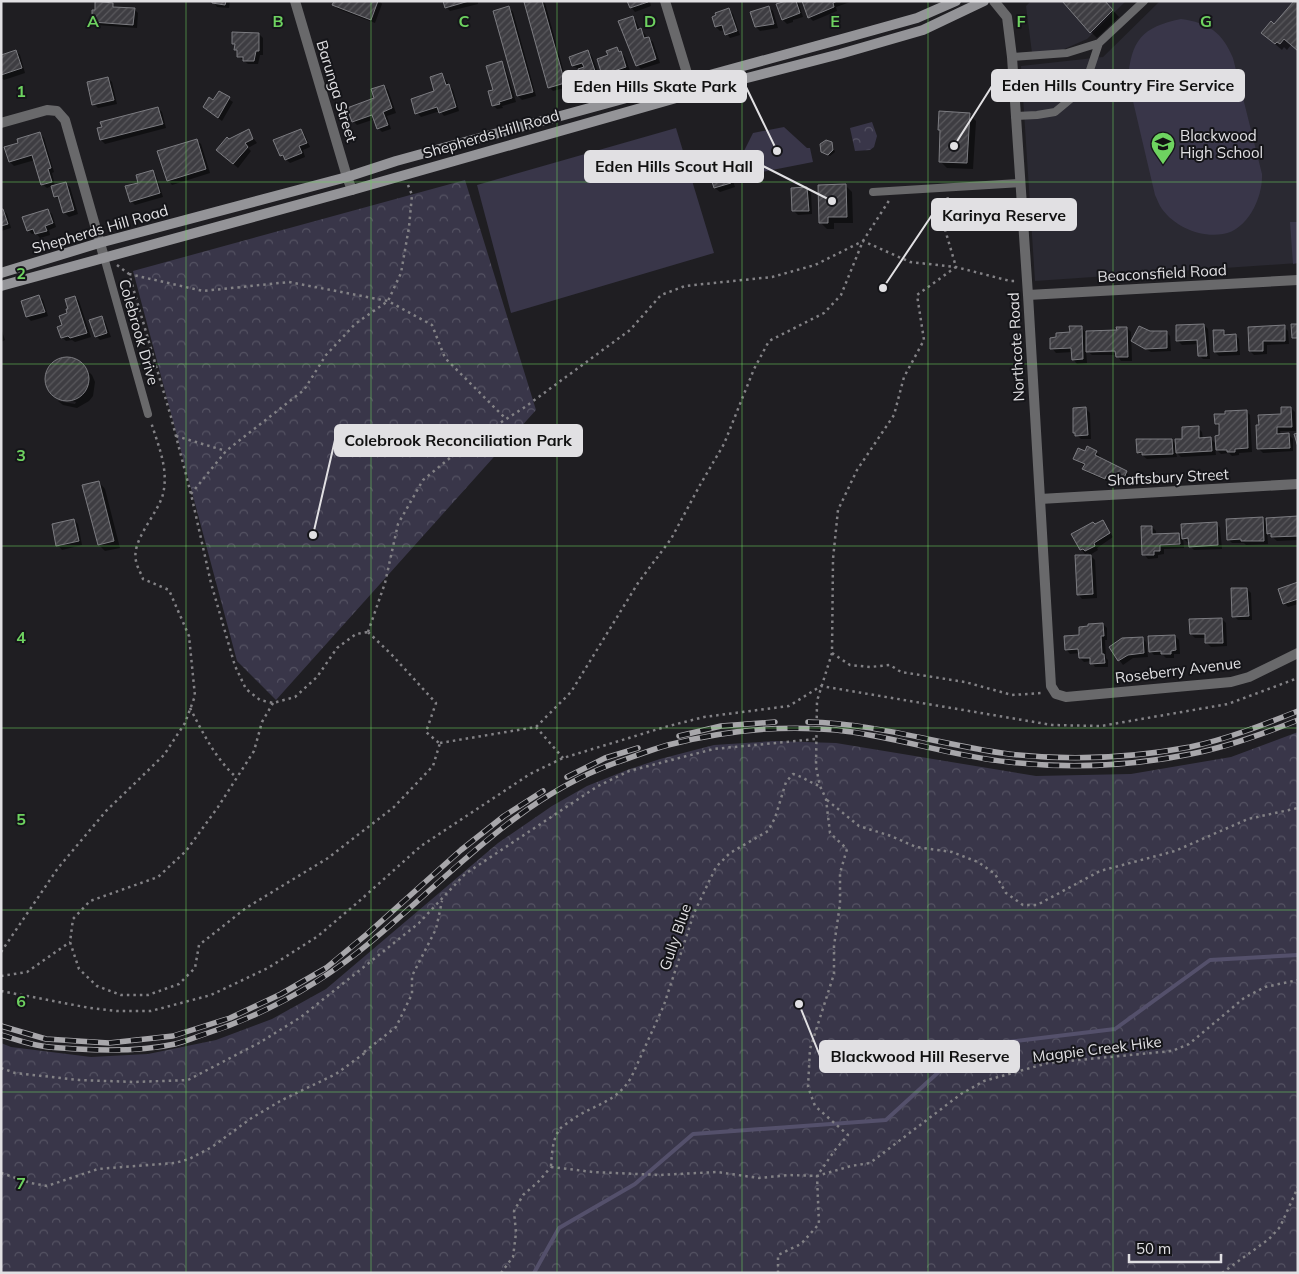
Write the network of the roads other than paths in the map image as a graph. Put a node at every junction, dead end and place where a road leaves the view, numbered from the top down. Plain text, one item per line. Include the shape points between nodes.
1 (295, 1) edge
2 (665, 1) edge
3 (956, 1) edge
4 (984, 1) edge
5 (994, 1) edge
6 (1144, 1) edge
7 (1099, 42) junction
8 (1012, 57) junction
9 (690, 80) junction
10 (693, 93) junction
11 (1015, 116) junction
12 (1, 123) edge
13 (347, 177) junction
14 (1020, 183) junction
15 (352, 190) junction
16 (873, 192) dead end
17 (99, 243) junction
18 (104, 257) junction
19 (1, 272) edge
20 (1298, 280) edge
21 (1, 286) edge
22 (1028, 296) junction
23 (148, 414) road end
24 (1298, 484) edge
25 (1040, 499) junction
26 (1298, 652) edge
27 (1056, 694) joint

1 - 13 street, Barunga Street
2 - 9 street
3 - 9 main road, Shepherds Hill Road via 917,18
4 - 10 main road, Shepherds Hill Road via 923,30
5 - 8 street, Northcote Road via 1007,17
6 - 7 lane
7 - 8 lane via 1067,53
7 - 11 lane via 1089,73 1073,97 1054,112
8 - 11 street, Northcote Road
9 - 10 street
9 - 13 main road, Shepherds Hill Road
10 - 15 main road, Shepherds Hill Road
11 - 14 street, Northcote Road
12 - 17 street via 47,110 57,111 65,120
13 - 15 street, Barunga Street
13 - 17 main road, Shepherds Hill Road
14 - 16 lane
14 - 22 street, Northcote Road
15 - 18 main road, Shepherds Hill Road
17 - 18 street
17 - 19 main road, Shepherds Hill Road
18 - 21 main road, Shepherds Hill Road
18 - 23 lane, Colebrook Drive
20 - 22 street, Beaconsfield Road
22 - 25 street, Northcote Road
24 - 25 street, Shaftsbury Street
25 - 27 street, Northcote Road via 1052,686
26 - 27 street, Roseberry Avenue via 1249,677 1231,682 1066,697

